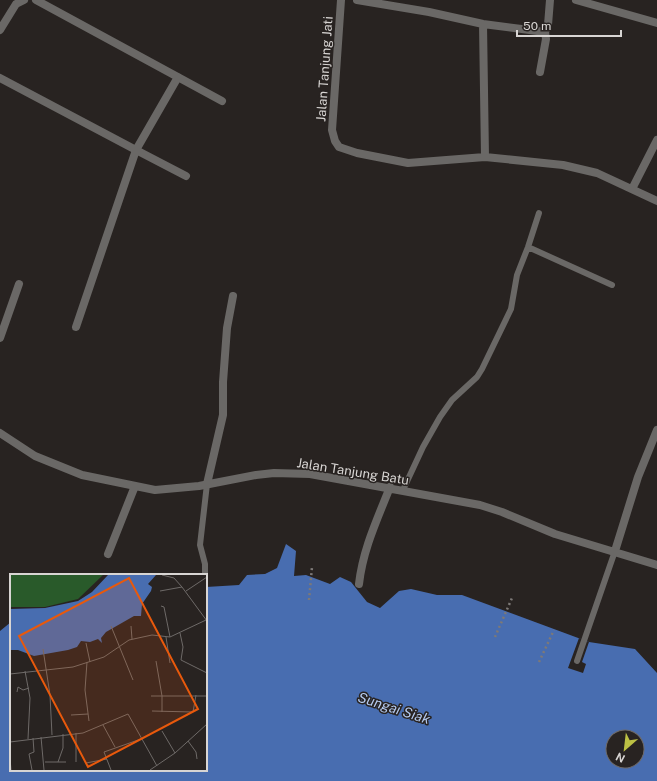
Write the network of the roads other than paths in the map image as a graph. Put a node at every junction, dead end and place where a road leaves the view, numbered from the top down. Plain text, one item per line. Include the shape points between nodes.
1 (24, 0) edge
2 (36, 0) edge
3 (341, 0) edge
4 (357, 0) edge
5 (550, 0) edge
6 (576, 0) edge
7 (657, 23) edge
8 (483, 24) junction
9 (0, 30) edge
10 (545, 32) junction
11 (540, 72) dead end
12 (178, 77) junction
13 (0, 78) edge
14 (222, 101) dead end
15 (657, 140) edge
16 (136, 150) junction
17 (485, 158) junction
18 (186, 176) dead end
19 (632, 189) junction
20 (657, 201) edge
21 (539, 213) dead end
22 (528, 247) junction
23 (19, 284) dead end
24 (612, 285) dead end
25 (233, 296) dead end
26 (76, 327) dead end
27 (0, 338) edge
28 (657, 430) edge
29 (0, 433) edge
30 (207, 484) junction
31 (135, 486) junction
32 (390, 488) junction
33 (403, 490) junction
34 (615, 551) junction
35 (108, 554) dead end
36 (657, 565) edge
37 (205, 574) edge
38 (359, 584) dead end
39 (577, 661) dead end

1 - 9 street via 16,4
2 - 12 street
3 - 17 street, Jalan Tanjung Jati via 332,130 339,147 408,163
4 - 8 street
5 - 10 street
6 - 7 street
8 - 10 street
8 - 17 street
10 - 11 street
12 - 14 street
12 - 16 street
13 - 16 street
15 - 19 street
16 - 18 street
16 - 26 street
17 - 19 street, Jalan Tanjung Jati via 563,165 597,173
19 - 20 street, Jalan Tanjung Jati
21 - 22 lane
22 - 24 lane
22 - 33 lane via 517,274 511,309 482,369 452,400 440,417 423,446
23 - 27 street
25 - 30 street via 223,374 223,416
28 - 34 street via 638,477
29 - 31 street, Jalan Tanjung Batu via 35,456 82,475
30 - 31 street, Jalan Tanjung Batu via 155,490
30 - 32 street, Jalan Tanjung Batu via 274,473 310,474
30 - 37 lane via 200,545
31 - 35 street
32 - 33 street, Jalan Tanjung Batu
32 - 38 street via 370,536 362,561
33 - 34 street, Jalan Tanjung Batu via 480,505 555,534
34 - 36 street, Jalan Tanjung Batu
34 - 39 lane

